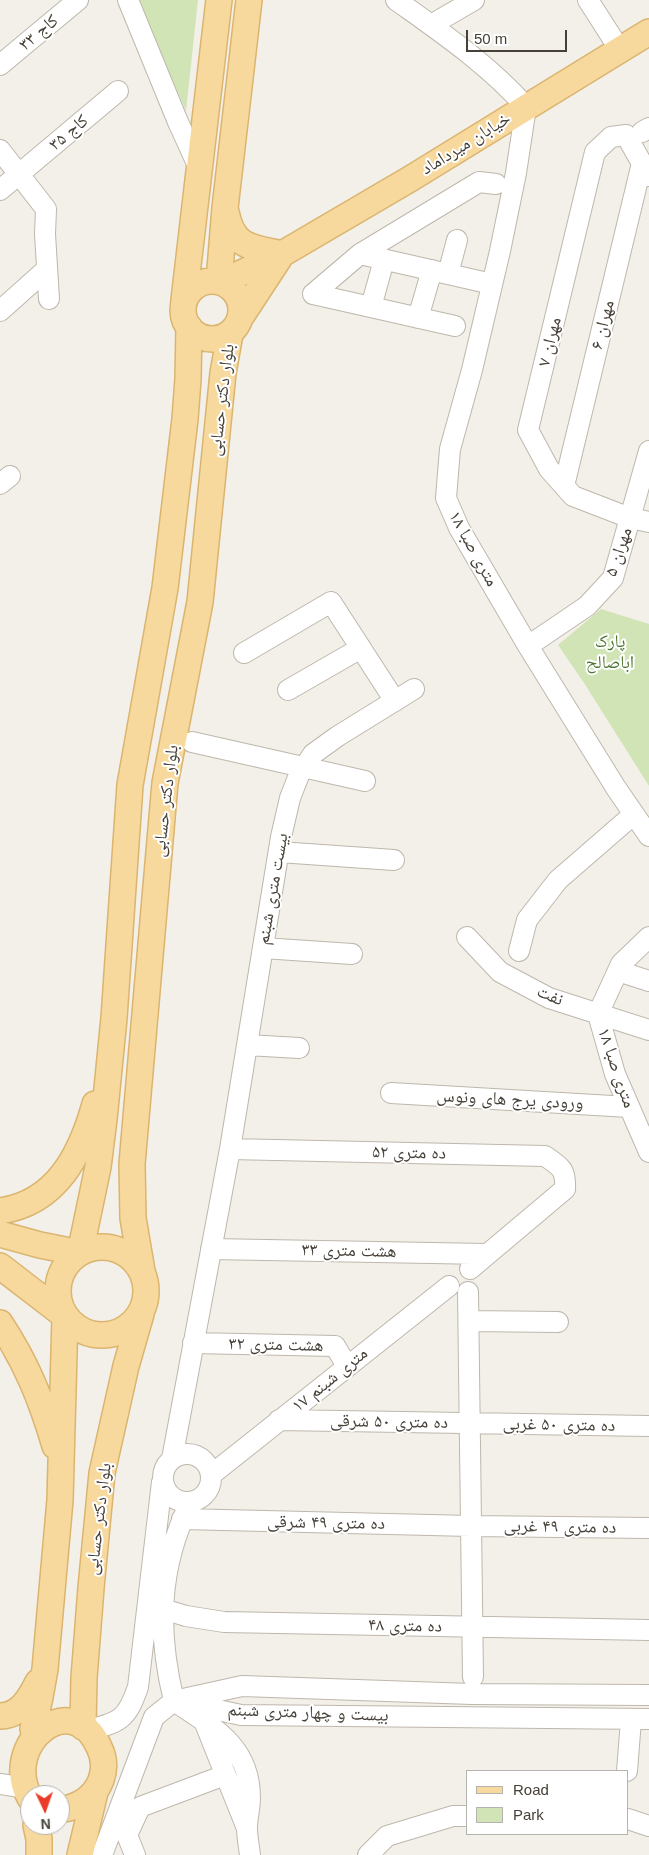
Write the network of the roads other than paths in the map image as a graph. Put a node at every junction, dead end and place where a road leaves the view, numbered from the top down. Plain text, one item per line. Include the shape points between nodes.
1 (78, 0) edge
2 (128, 0) edge
3 (219, 0) edge
4 (249, 0) edge
5 (396, 0) edge
6 (474, 0) edge
7 (588, 0) edge
8 (431, 25) junction
9 (649, 32) edge
10 (620, 50) junction
11 (0, 65) edge
12 (118, 91) dead end
13 (526, 108) junction
14 (639, 131) edge
15 (0, 150) edge
16 (200, 168) junction
17 (646, 170) edge
18 (19, 173) junction
19 (496, 184) dead end
20 (0, 190) edge
21 (225, 208) junction
22 (457, 240) dead end
23 (282, 254) junction
24 (360, 254) junction
25 (384, 260) junction
26 (47, 269) junction
27 (440, 272) junction
28 (221, 282) junction
29 (492, 284) junction
30 (49, 299) dead end
31 (184, 300) junction
32 (371, 307) junction
33 (0, 312) edge
34 (418, 318) junction
35 (236, 324) junction
36 (455, 326) dead end
37 (188, 327) junction
38 (649, 451) edge
39 (564, 486) junction
40 (640, 520) edge
41 (528, 646) junction
42 (361, 648) junction
43 (244, 652) dead end
44 (414, 689) dead end
45 (288, 690) dead end
46 (395, 701) junction
47 (192, 742) dead end
48 (304, 767) junction
49 (365, 781) dead end
50 (634, 814) junction
51 (649, 836) edge
52 (279, 852) junction
53 (394, 860) dead end
54 (468, 937) dead end
55 (649, 937) edge
56 (263, 948) junction
57 (519, 951) dead end
58 (352, 954) dead end
59 (618, 971) junction
60 (649, 981) edge
61 (598, 1014) junction
62 (649, 1030) edge
63 (247, 1045) junction
64 (299, 1048) dead end
65 (109, 1061) junction
66 (390, 1093) dead end
67 (629, 1108) junction
68 (230, 1149) junction
69 (649, 1152) edge
70 (0, 1211) edge
71 (0, 1234) edge
72 (211, 1249) junction
73 (80, 1253) junction
74 (486, 1254) junction
75 (0, 1266) edge
76 (142, 1271) junction
77 (458, 1289) junction
78 (140, 1314) junction
79 (66, 1316) junction
80 (469, 1321) junction
81 (558, 1322) dead end
82 (0, 1323) edge
83 (193, 1343) junction
84 (347, 1366) junction
85 (279, 1420) junction
86 (469, 1423) junction
87 (649, 1426) edge
88 (172, 1459) junction
89 (60, 1462) junction
90 (211, 1475) junction
91 (162, 1482) junction
92 (186, 1511) junction
93 (470, 1526) junction
94 (649, 1528) edge
95 (163, 1609) junction
96 (471, 1627) junction
97 (649, 1630) edge
98 (45, 1669) junction
99 (473, 1677) dead end
100 (649, 1695) edge
101 (174, 1701) junction
102 (0, 1716) edge
103 (640, 1720) edge
104 (204, 1721) junction
105 (0, 1724) edge
106 (85, 1729) junction
107 (30, 1732) junction
108 (627, 1770) edge
109 (225, 1775) junction
110 (17, 1789) edge
111 (95, 1792) junction
112 (70, 1808) edge
113 (467, 1816) edge
114 (629, 1819) edge
115 (649, 1826) edge
116 (37, 1835) edge
117 (246, 1844) edge
118 (39, 1855) edge
119 (80, 1855) edge
120 (102, 1855) edge
121 (135, 1855) edge
122 (368, 1855) edge

1 - 11 street, کاج ۳۳
2 - 16 street
3 - 16 main road
4 - 21 main road
5 - 8 street
6 - 8 street
7 - 10 street
8 - 13 street via 482,63
9 - 10 main road, خیابان میرداماد
10 - 13 main road, خیابان میرداماد
12 - 18 street, کاج ۳۵
13 - 23 main road, خیابان میرداماد
13 - 29 street, متری صبا ۱۸ via 516,173
14 - 17 street
14 - 39 street, مهران ۷ via 612,137 595,152 528,430 549,469
15 - 18 street
16 - 31 main road
17 - 39 street, مهران ۶
18 - 20 street, کاج ۳۵
18 - 26 street via 46,209
19 - 24 street via 480,182
21 - 23 main road via 233,234 241,242
21 - 28 main road
22 - 27 street
23 - 28 main road, خیابان میرداماد
23 - 35 main road
24 - 25 street
24 - 32 street via 313,294
25 - 27 street
25 - 32 street
26 - 30 street
26 - 33 street
27 - 29 street
27 - 34 street
28 - 31 main road via 210,280 199,284
28 - 35 main road via 232,288 242,302
29 - 41 street, متری صبا ۱۸ via 450,449 446,498 459,528
31 - 37 main road
32 - 34 street
34 - 36 street
35 - 37 main road via 220,338 209,339
35 - 76 main road, بلوار دکتر حسابی via 222,373 200,602 165,783 132,1164 133,1218
37 - 65 main road, بلوار دکتر حسابی via 185,419 165,588 130,785
38 - 40 street, مهران ۵
39 - 40 street, مهران ۷ via 573,496
40 - 41 street, مهران ۵ via 613,578 587,606
41 - 50 street, متری صبا ۱۸
42 - 43 street via 331,602
42 - 45 street
42 - 46 street
44 - 46 street, بیست متری شبنم
46 - 48 street, بیست متری شبنم via 313,754
47 - 48 street
48 - 49 street
48 - 52 street, بیست متری شبنم via 290,798
50 - 51 street, متری صبا ۱۸
50 - 57 street via 558,880 526,920
52 - 53 street
52 - 56 street, بیست متری شبنم
54 - 61 street, نفت via 500,972 549,998
55 - 59 street, متری صبا ۱۸
56 - 58 street
56 - 63 street, بیست متری شبنم
59 - 60 street
59 - 61 street, متری صبا ۱۸
61 - 62 street, نفت
61 - 67 street, متری صبا ۱۸ via 615,1074
63 - 64 street
63 - 68 street, بیست متری شبنم
65 - 70 main road via 87,1132 64,1172 55,1184 21,1207
65 - 73 main road, بلوار دکتر حسابی via 98,1167
66 - 67 street, ورودی یرج های ونوس
67 - 69 street, متری صبا ۱۸
68 - 72 street, بیست متری شبنم
68 - 74 street, ده متری ۵۲ via 545,1156 559,1165 566,1176 565,1189
71 - 73 main road
72 - 74 street, هشت متری ۳۳
72 - 83 street, بیست متری شبنم
73 - 76 main road via 108,1247 122,1251
73 - 79 main road via 68,1262 61,1274 59,1303
74 - 77 street via 470,1269 461,1266 453,1270 448,1277
75 - 79 main road
76 - 78 main road via 147,1285 146,1300
77 - 80 street
77 - 84 street, ۱۷ متری شبنم
78 - 79 main road via 130,1326 117,1333 102,1335 88,1333
78 - 106 main road, بلوار دکتر حسابی via 102,1473 84,1678
79 - 89 main road
80 - 81 street
80 - 86 street
82 - 89 main road via 29,1373
83 - 84 street, هشت متری ۳۲ via 335,1346
83 - 88 street, بیست متری شبنم
84 - 85 street, ۱۷ متری شبنم
85 - 86 street, ده متری ۵۰ شرقی
85 - 90 street, ۱۷ متری شبنم
86 - 87 street, ده متری ۵۰ غربی
86 - 93 street
88 - 90 street via 179,1455 196,1456 209,1467
88 - 91 street via 164,1469
89 - 98 main road via 60,1500
90 - 92 street via 207,1493
91 - 92 street via 175,1500 183,1503
91 - 106 street via 138,1687 123,1718 112,1724
92 - 93 street, ده متری ۴۹ شرقی
92 - 95 street via 168,1566
93 - 94 street, ده متری ۴۹ غربی
93 - 96 street
95 - 96 street, ده متری ۴۸ via 224,1622
95 - 101 street via 166,1668
96 - 97 street, ده متری ۴۸
96 - 99 street
98 - 102 main road via 19,1710
98 - 107 main road
100 - 101 street, بیست و چهار متری شبنم via 472,1694 242,1686
101 - 103 street, بیست و چهار متری شبنم via 241,1715
101 - 104 street
101 - 120 street via 154,1717
103 - 108 street
104 - 109 street
104 - 117 street via 234,1746 244,1765 250,1798
105 - 107 main road
106 - 107 main road via 71,1722 58,1721 45,1723
106 - 111 main road via 97,1740 104,1766 102,1780
107 - 110 main road via 19,1746 15,1759
109 - 117 street
109 - 121 street via 140,1807 127,1835
111 - 112 main road
111 - 119 main road
113 - 122 street via 453,1816 387,1836
114 - 115 street
116 - 118 main road

